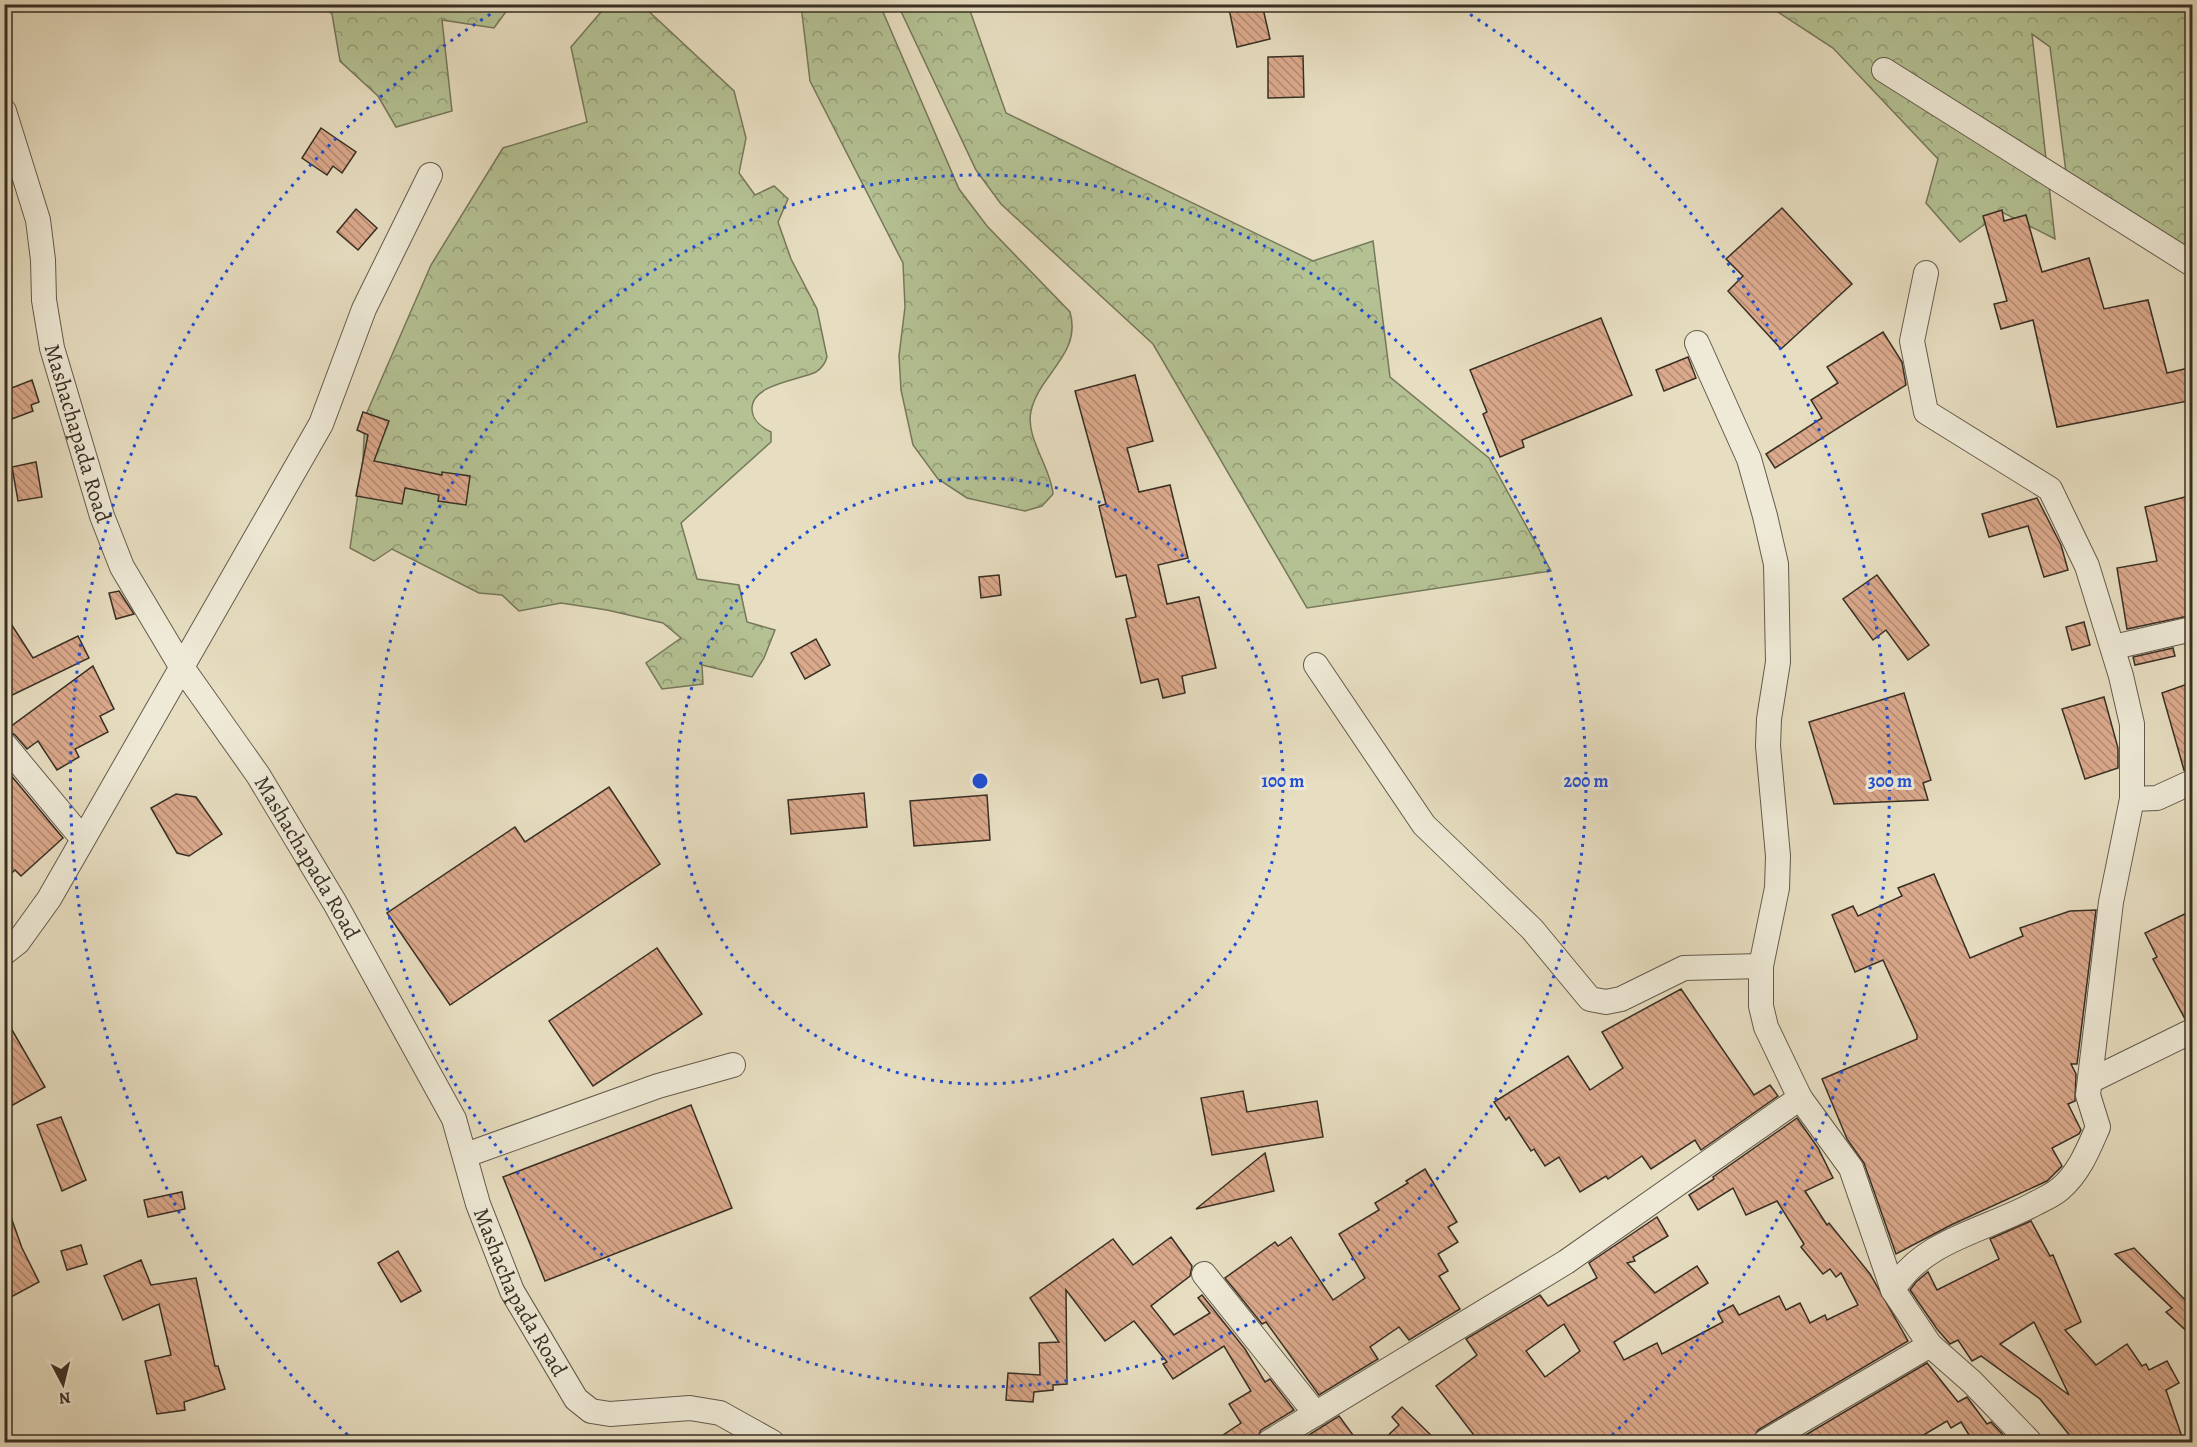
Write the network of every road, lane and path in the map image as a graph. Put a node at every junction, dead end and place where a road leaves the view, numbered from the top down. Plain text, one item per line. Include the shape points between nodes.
1 (1884, 70) dead end
2 (4, 111) edge
3 (430, 175) dead end
4 (2193, 264) edge
5 (1926, 273) dead end
6 (1697, 343) dead end
7 (2193, 629) edge
8 (2114, 647) junction
9 (1316, 665) dead end
10 (181, 666) junction
11 (4, 744) edge
12 (2193, 782) edge
13 (2132, 799) junction
14 (82, 838) junction
15 (4, 952) edge
16 (1761, 966) junction
17 (2193, 1031) edge
18 (733, 1065) dead end
19 (2090, 1081) junction
20 (1800, 1098) junction
21 (466, 1155) junction
22 (1204, 1274) dead end
23 (1893, 1290) junction
24 (1930, 1345) junction
25 (1316, 1414) junction
26 (772, 1443) edge
27 (1269, 1443) edge
28 (1765, 1443) edge
29 (2030, 1443) edge

1 - 4 street
2 - 10 street, Mashachapada Road via 38,220 52,348 102,516 122,567
3 - 10 street via 364,309 321,424
5 - 8 street via 1912,341 1926,412 2050,489 2086,566
6 - 16 street via 1749,459 1776,564 1778,662 1768,746 1778,888
7 - 8 street
8 - 13 street via 2132,724
9 - 16 street via 1424,825 1532,929 1590,999 1621,999 1684,968
10 - 14 street
10 - 21 street, Mashachapada Road via 258,775 335,903 454,1119
11 - 14 street
12 - 13 street via 2157,798
13 - 19 street via 2111,902
14 - 15 street via 33,923
16 - 20 street via 1760,997 1766,1027
17 - 19 street
18 - 21 street via 658,1086
19 - 23 street via 2088,1095 2098,1127 2080,1166 2059,1190 2022,1211 1958,1235 1904,1272
20 - 23 street via 1851,1168
20 - 25 street via 1566,1262
21 - 26 street, Mashachapada Road via 478,1204 512,1291 576,1399 591,1411 610,1414 690,1408 720,1413
22 - 25 street
23 - 24 street
24 - 28 street
24 - 29 street
25 - 27 street

